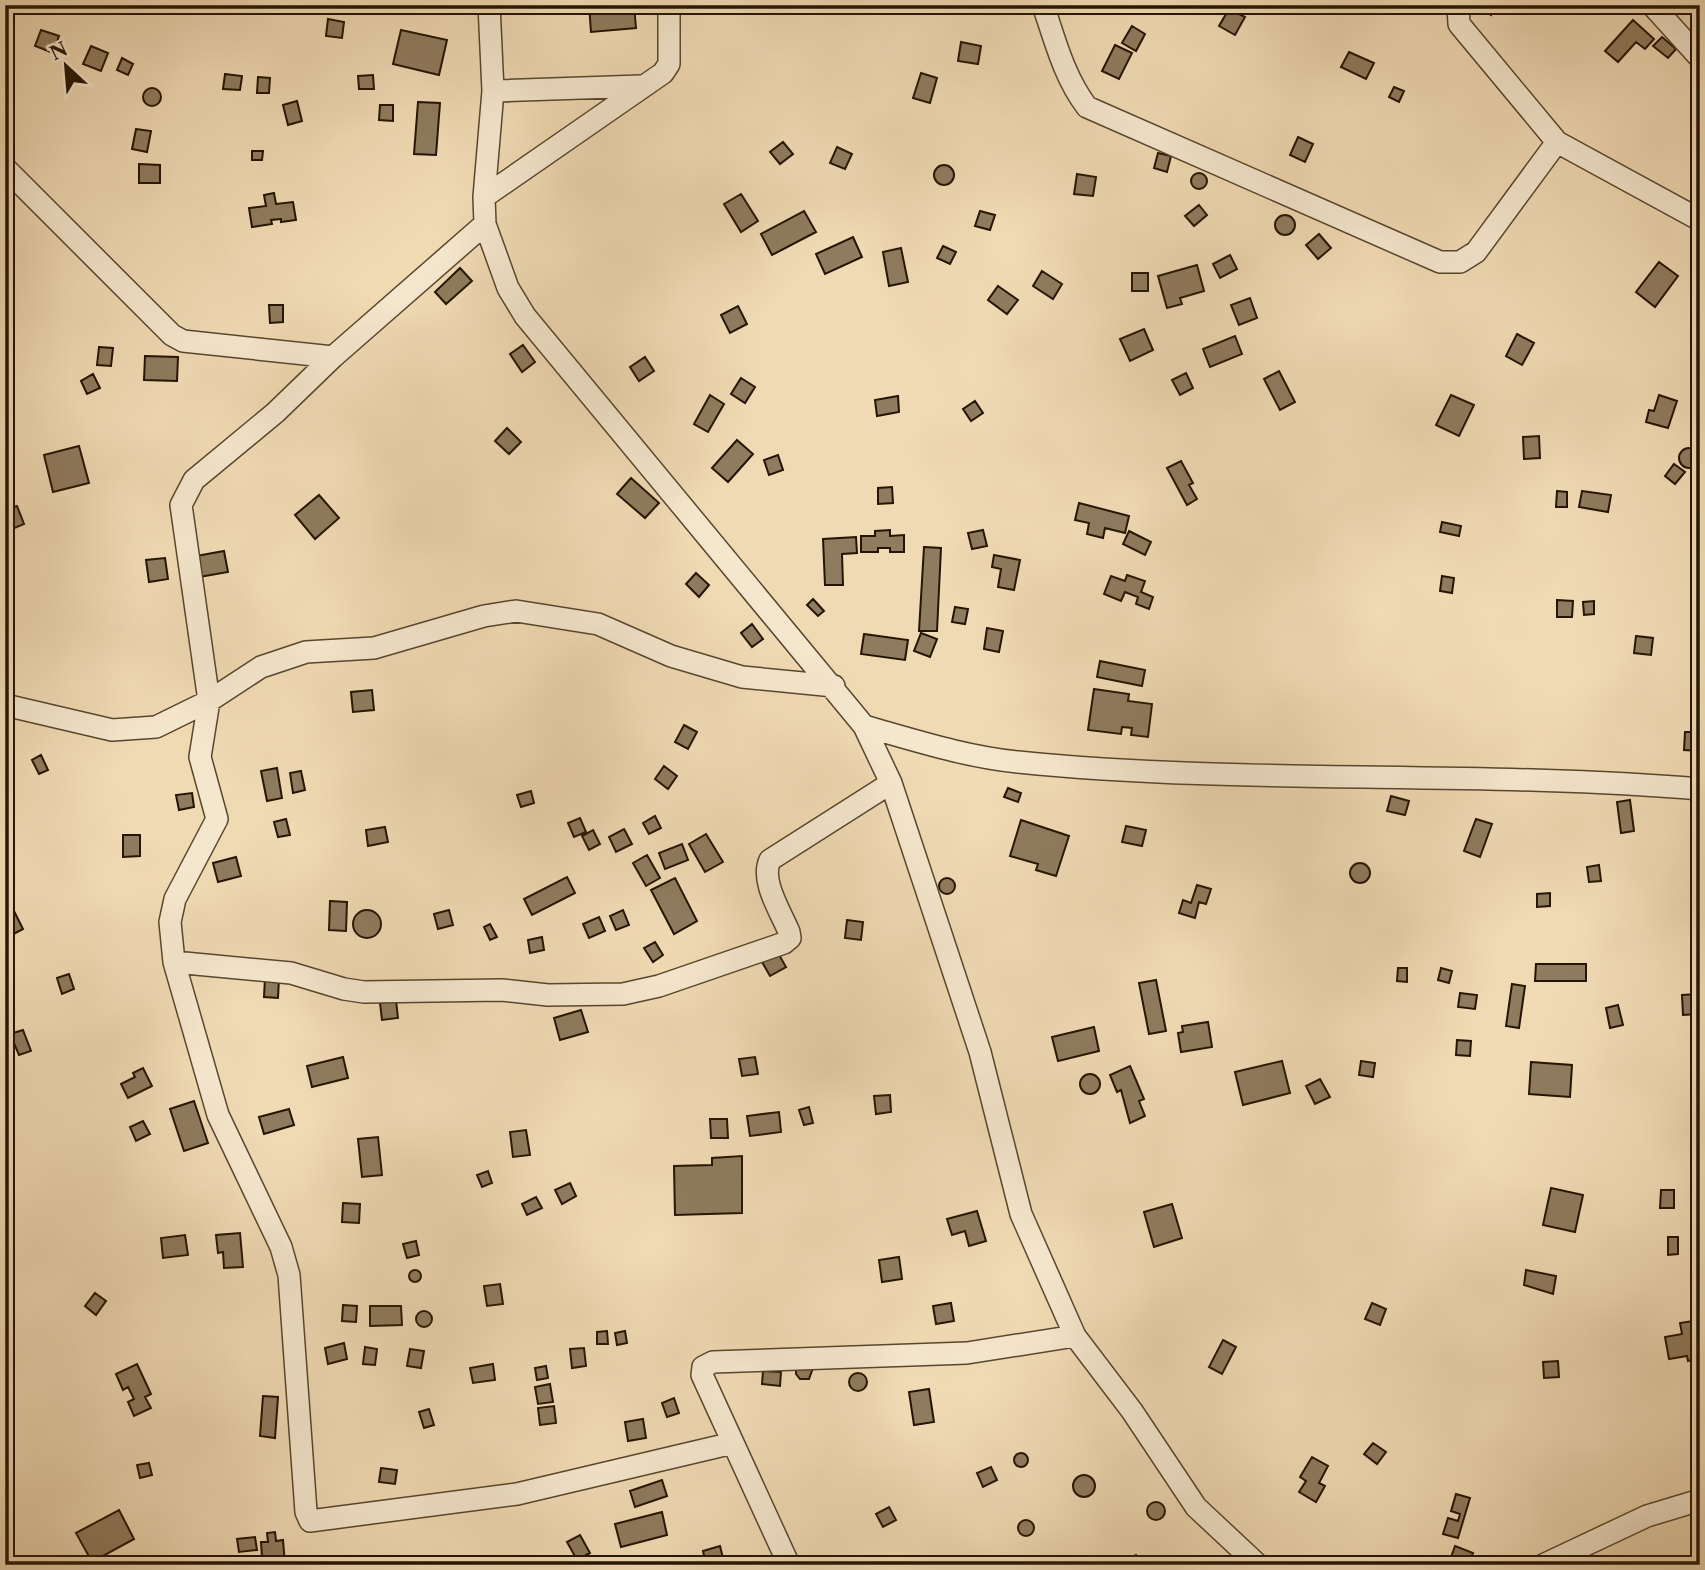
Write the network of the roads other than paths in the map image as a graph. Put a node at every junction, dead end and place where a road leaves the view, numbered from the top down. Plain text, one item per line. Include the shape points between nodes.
1 (489, 5) edge
2 (669, 5) edge
3 (1043, 5) edge
4 (1458, 5) edge
5 (1652, 5) edge
6 (1700, 58) edge
7 (641, 86) junction
8 (493, 91) junction
9 (1557, 142) junction
10 (5, 168) edge
11 (484, 197) junction
12 (1700, 220) edge
13 (485, 224) junction
14 (333, 357) junction
15 (834, 686) junction
16 (209, 701) junction
17 (5, 705) edge
18 (864, 726) junction
19 (891, 783) junction
20 (1700, 789) edge
21 (174, 962) junction
22 (1075, 1336) junction
23 (733, 1443) junction
24 (1700, 1500) edge
25 (1256, 1564) edge
26 (789, 1565) edge
27 (1543, 1565) edge

1 - 8 street
2 - 7 street via 669,64
3 - 9 street via 1067,73 1087,107 1440,262 1460,262 1476,252
4 - 9 street via 1459,24
5 - 6 street
7 - 8 street
7 - 11 street
8 - 11 street
9 - 12 street
10 - 14 street via 172,335 183,341
11 - 13 street
13 - 14 street
13 - 15 street via 508,288 524,316
14 - 16 street via 275,413 194,480 180,505
15 - 16 street via 742,677 671,656 598,624 516,611 374,648 306,652 261,667
15 - 18 street
16 - 17 street via 156,727 137,730 112,730
16 - 21 street via 200,757 217,819 175,899 170,922
18 - 19 street
18 - 20 street via 1016,762 1402,779 1598,781
19 - 21 street via 770,860 767,879 790,938 659,986 623,994 364,992 291,973
19 - 22 street via 980,1052 1021,1214
21 - 23 street via 218,1115 281,1247 289,1275 310,1521 517,1494
22 - 23 street via 967,1353 713,1362 703,1367 702,1375
22 - 25 street via 1196,1507
23 - 26 street
24 - 27 street via 1647,1516

